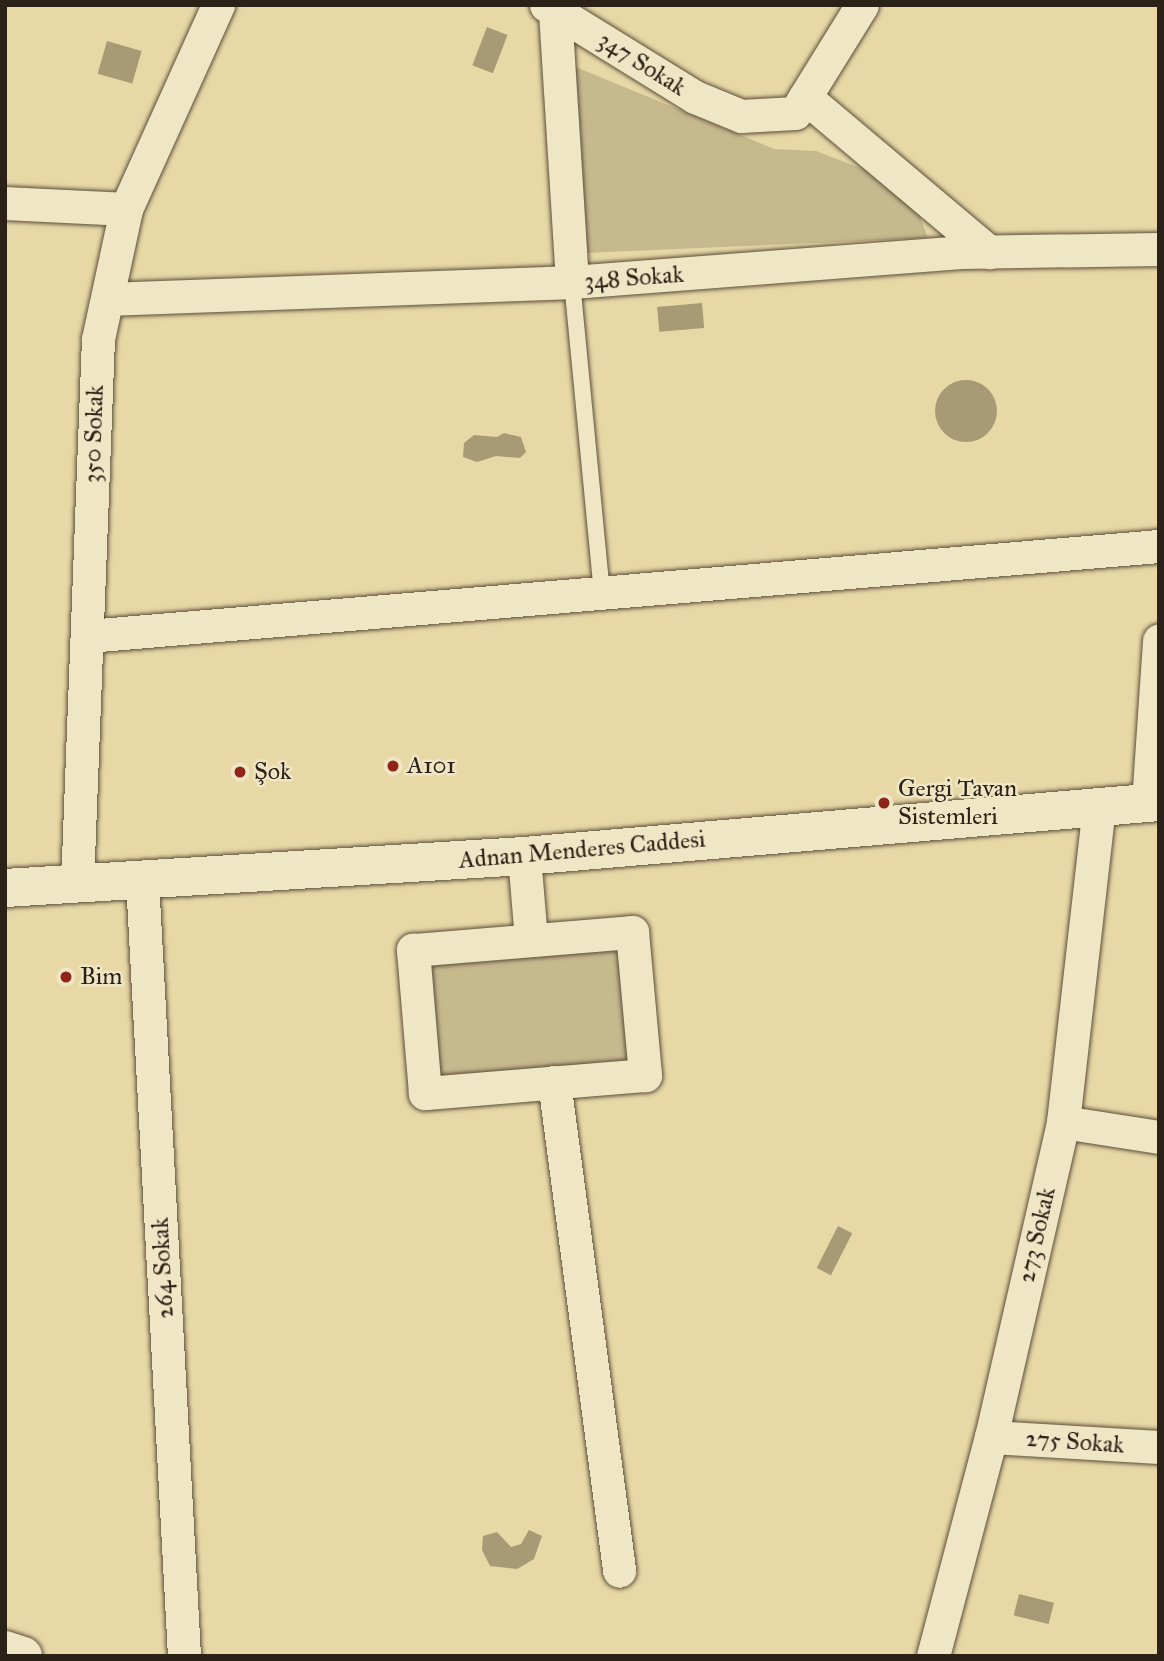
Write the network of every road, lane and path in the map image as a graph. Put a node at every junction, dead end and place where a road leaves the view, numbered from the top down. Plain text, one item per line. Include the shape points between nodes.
1 (218, 5) edge
2 (862, 5) edge
3 (551, 8) edge
4 (805, 97) junction
5 (5, 203) edge
6 (126, 209) junction
7 (1159, 249) edge
8 (989, 252) junction
9 (572, 282) junction
10 (109, 299) junction
11 (1159, 546) edge
12 (602, 592) junction
13 (87, 636) junction
14 (1159, 640) edge
15 (1153, 803) edge
16 (1099, 806) junction
17 (524, 856) junction
18 (142, 880) junction
19 (78, 885) junction
20 (5, 888) edge
21 (531, 940) junction
22 (554, 1082) junction
23 (1063, 1122) junction
24 (1159, 1137) edge
25 (991, 1437) junction
26 (1159, 1447) edge
27 (619, 1571) dead end
28 (5, 1650) edge
29 (23, 1656) edge
30 (184, 1656) edge
31 (933, 1656) edge

1 - 6 street, 350 Sokak
2 - 4 street
3 - 4 street, 347 Sokak via 695,97 741,116 795,113
3 - 9 street
4 - 8 street
5 - 6 street
6 - 10 street, 350 Sokak
7 - 8 street, 348 Sokak
8 - 9 street, 348 Sokak
9 - 10 street, 348 Sokak
9 - 12 lane
10 - 13 street, 350 Sokak via 98,340
11 - 12 street
12 - 13 street
13 - 19 street, 350 Sokak
14 - 15 street
15 - 16 street, Adnan Menderes Caddesi
16 - 17 street, Adnan Menderes Caddesi
16 - 23 street, 273 Sokak
17 - 18 street, Adnan Menderes Caddesi
17 - 21 street
18 - 19 street, Adnan Menderes Caddesi
18 - 30 street, 264 Sokak
19 - 20 street, Adnan Menderes Caddesi
21 - 22 street via 632,932 645,1075
21 - 22 street via 413,950 425,1093
22 - 27 street
23 - 24 street
23 - 25 street, 273 Sokak
25 - 26 street, 275 Sokak
25 - 31 street, 273 Sokak
28 - 29 street

